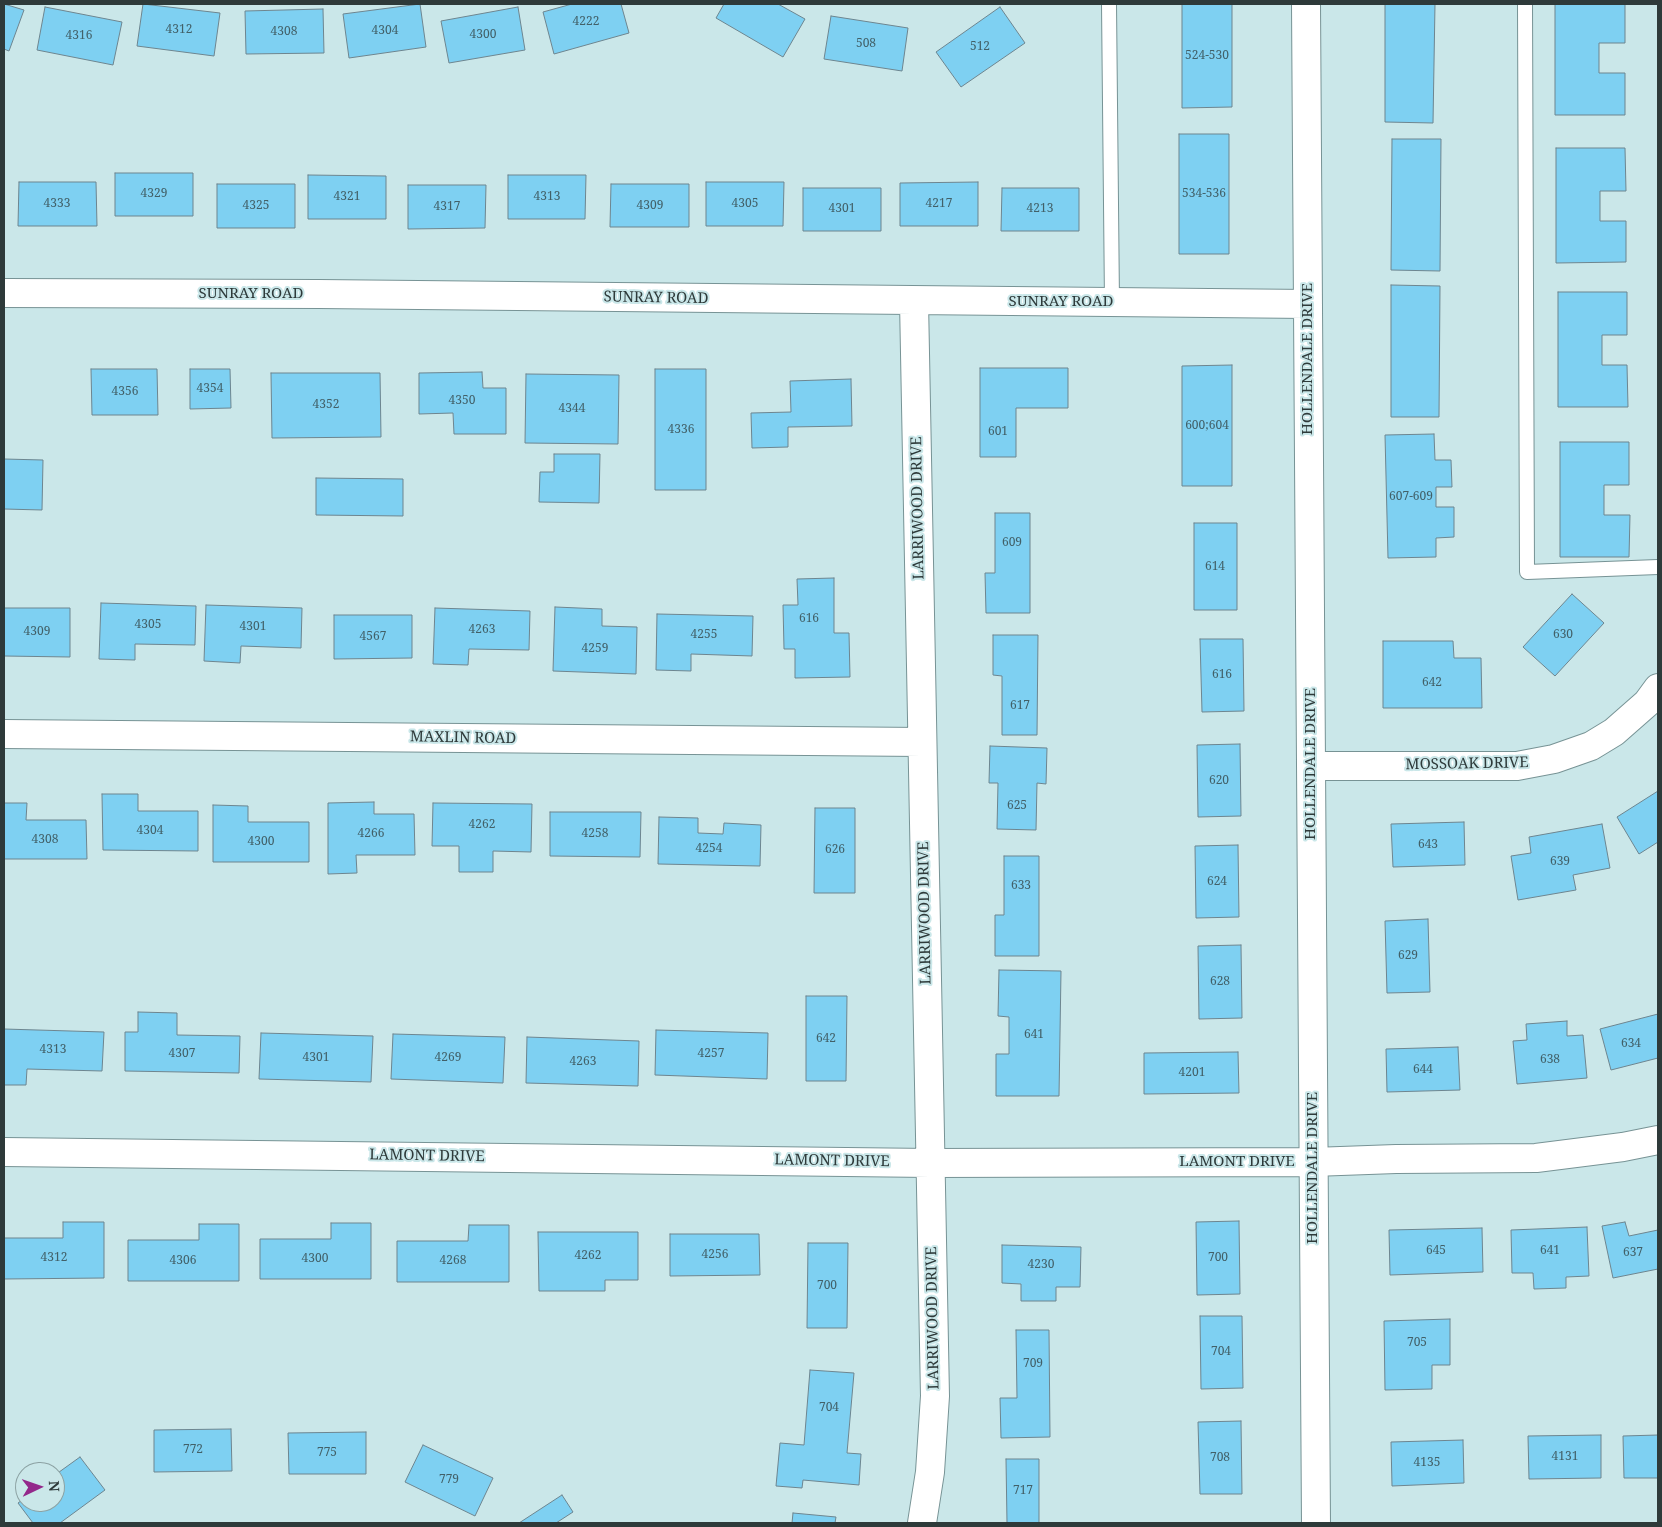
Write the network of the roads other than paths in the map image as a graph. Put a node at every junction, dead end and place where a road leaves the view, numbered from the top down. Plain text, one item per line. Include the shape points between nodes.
1 (1109, 4) edge
2 (1306, 4) edge
3 (1525, 4) edge
4 (4, 293) edge
5 (914, 301) junction
6 (1112, 303) junction
7 (1308, 304) junction
8 (1658, 567) edge
9 (1658, 688) edge
10 (4, 734) edge
11 (922, 742) junction
12 (1311, 766) junction
13 (1658, 1140) edge
14 (4, 1152) edge
15 (1313, 1162) junction
16 (930, 1163) junction
17 (922, 1523) edge
18 (1316, 1523) edge

1 - 6 lane
2 - 7 street, HOLLENDALE DRIVE
3 - 8 lane via 1527,572
4 - 5 street, SUNRAY ROAD
5 - 6 street, SUNRAY ROAD
5 - 11 street, LARRIWOOD DRIVE
6 - 7 street, SUNRAY ROAD
7 - 12 street, HOLLENDALE DRIVE
9 - 12 street, MOSSOAK DRIVE via 1647,703 1614,732 1591,746 1554,759 1517,766
10 - 11 street, MAXLIN ROAD
11 - 16 street, LARRIWOOD DRIVE
12 - 15 street, HOLLENDALE DRIVE
13 - 15 street, LAMONT DRIVE via 1536,1158
14 - 16 street, LAMONT DRIVE
15 - 16 street, LAMONT DRIVE
15 - 18 street, HOLLENDALE DRIVE
16 - 17 street, LARRIWOOD DRIVE via 935,1396 930,1472

